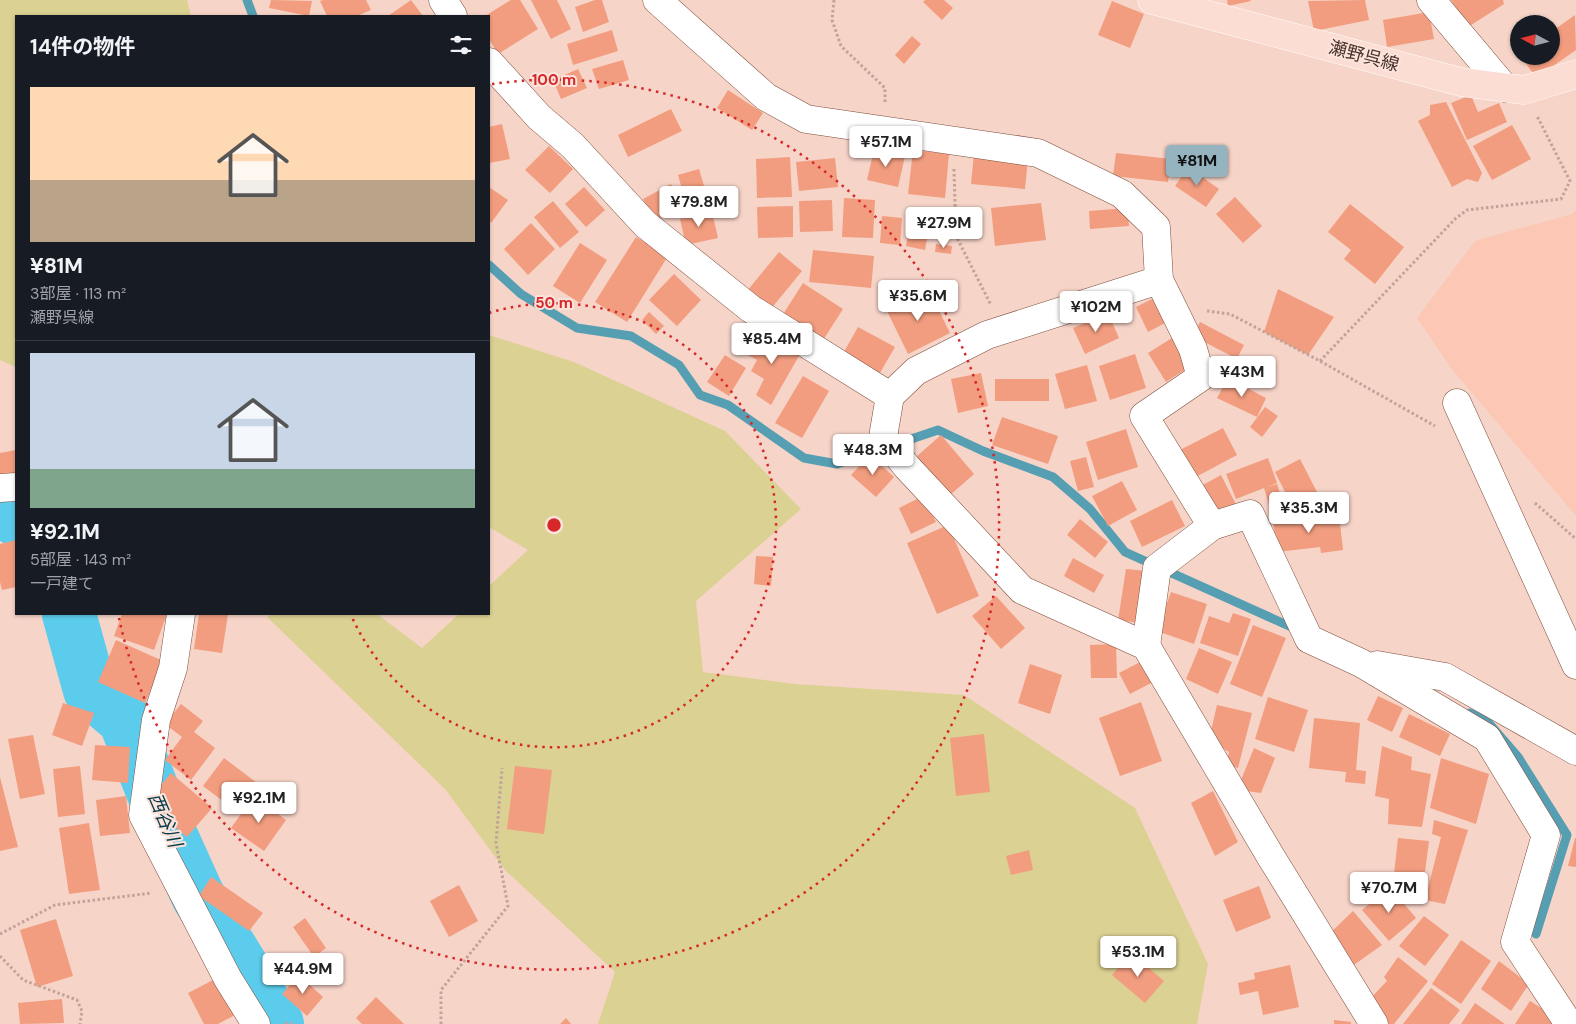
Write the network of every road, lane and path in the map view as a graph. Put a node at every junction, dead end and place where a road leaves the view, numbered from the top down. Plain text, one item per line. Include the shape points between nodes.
1 (443, 0) edge
2 (657, 0) edge
3 (834, 0) edge
4 (1152, 0) edge
5 (1431, 0) edge
6 (452, 15) edge
7 (490, 63) edge
8 (1576, 74) edge
9 (1514, 89) junction
10 (886, 131) junction
11 (953, 140) junction
12 (1162, 287) junction
13 (1003, 330) junction
14 (1320, 361) junction
15 (890, 396) junction
16 (1456, 403) dead end
17 (1437, 427) dead end
18 (15, 487) edge
19 (0, 488) edge
20 (1534, 502) dead end
21 (1212, 526) junction
22 (1576, 539) edge
23 (181, 615) edge
24 (1146, 646) junction
25 (1361, 663) junction
26 (1576, 665) edge
27 (1576, 751) edge
28 (502, 768) dead end
29 (182, 890) junction
30 (0, 934) edge
31 (0, 956) edge
32 (80, 1024) edge
33 (256, 1024) edge
34 (441, 1024) edge
35 (1374, 1024) edge
36 (1569, 1024) edge

1 - 6 street
2 - 10 street via 766,97 806,119
3 - 10 path via 832,20 841,46 885,88
4 - 9 main road, 瀬野呉線 via 1461,82
5 - 9 street
7 - 15 street via 645,224 751,309
8 - 9 main road, 瀬野呉線
9 - 14 path via 1570,181 1560,200 1467,210
10 - 11 street
11 - 12 street via 1038,153 1122,194 1156,227
11 - 13 path via 956,236
12 - 13 street
12 - 14 path via 1203,310 1230,314
12 - 21 street via 1193,349 1201,377 1144,416
13 - 15 street via 916,371
14 - 17 path
15 - 24 street via 883,437 1022,590
16 - 26 street
18 - 19 street
20 - 22 path
21 - 24 street via 1157,568
21 - 25 street via 1250,514 1309,638
23 - 29 street via 173,668 156,720 143,815
24 - 35 street
25 - 27 street via 1445,677
25 - 36 street via 1488,738 1546,836 1515,942
28 - 34 path via 496,843 508,906 441,990
29 - 30 path via 55,905
29 - 33 street via 228,979
31 - 32 path via 23,980 77,1000 82,1011

